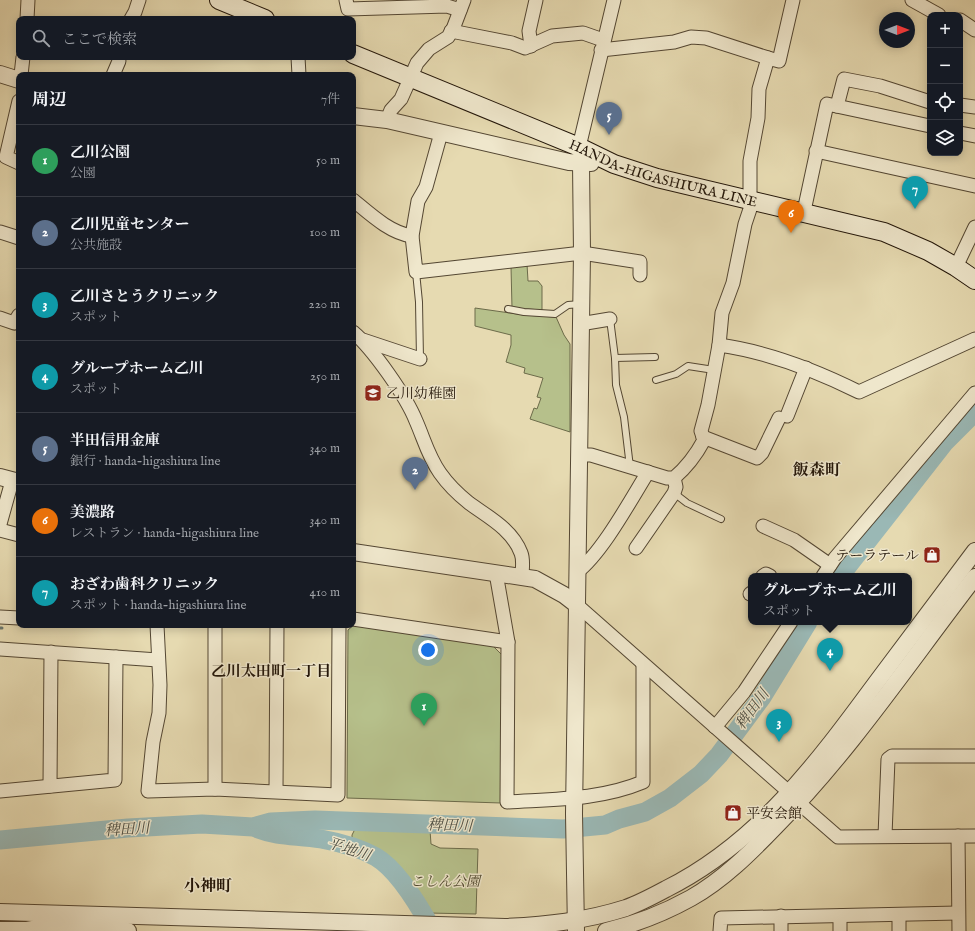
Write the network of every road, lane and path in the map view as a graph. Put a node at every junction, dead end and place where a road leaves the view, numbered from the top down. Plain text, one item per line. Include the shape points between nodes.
1 (28, 0) edge
2 (139, 0) edge
3 (218, 0) edge
4 (346, 0) edge
5 (536, 0) edge
6 (792, 0) edge
7 (912, 0) edge
8 (610, 1) edge
9 (462, 5) edge
10 (934, 12) edge
11 (27, 16) edge
12 (133, 16) edge
13 (258, 16) edge
14 (963, 22) edge
15 (975, 30) edge
16 (452, 31) junction
17 (602, 45) junction
18 (531, 46) junction
19 (356, 55) edge
20 (768, 58) junction
21 (23, 60) edge
22 (298, 60) edge
23 (119, 61) dead end
24 (21, 72) edge
25 (114, 72) edge
26 (299, 72) edge
27 (0, 74) edge
28 (410, 77) junction
29 (16, 79) edge
30 (927, 101) edge
31 (963, 105) edge
32 (838, 106) junction
33 (975, 107) edge
34 (16, 114) edge
35 (356, 116) edge
36 (387, 120) junction
37 (927, 125) edge
38 (441, 133) junction
39 (963, 134) edge
40 (975, 136) edge
41 (816, 151) junction
42 (580, 155) junction
43 (16, 162) edge
44 (975, 186) edge
45 (752, 200) junction
46 (356, 202) edge
47 (804, 211) junction
48 (975, 227) edge
49 (0, 232) edge
50 (412, 236) junction
51 (16, 237) edge
52 (582, 253) junction
53 (956, 266) junction
54 (416, 272) junction
55 (640, 274) dead end
56 (975, 280) edge
57 (581, 304) junction
58 (508, 310) dead end
59 (0, 318) edge
60 (610, 319) joint
61 (16, 320) edge
62 (580, 324) junction
63 (358, 336) edge
64 (975, 339) edge
65 (719, 345) junction
66 (655, 357) dead end
67 (615, 358) junction
68 (420, 359) joint
69 (806, 368) junction
70 (714, 370) junction
71 (656, 380) dead end
72 (975, 393) edge
73 (703, 437) junction
74 (579, 455) junction
75 (630, 467) junction
76 (648, 472) junction
77 (674, 478) junction
78 (10, 480) edge
79 (674, 493) junction
80 (721, 519) dead end
81 (0, 524) edge
82 (763, 526) dead end
83 (0, 530) edge
84 (16, 534) edge
85 (636, 548) dead end
86 (975, 551) edge
87 (356, 552) edge
88 (830, 565) junction
89 (577, 572) junction
90 (496, 573) junction
91 (824, 573) edge
92 (522, 577) junction
93 (975, 577) edge
94 (577, 605) junction
95 (0, 617) edge
96 (16, 618) edge
97 (356, 619) edge
98 (789, 625) edge
99 (157, 628) edge
100 (215, 628) edge
101 (277, 628) edge
102 (339, 628) edge
103 (508, 642) junction
104 (0, 649) edge
105 (51, 652) junction
106 (116, 657) junction
107 (158, 660) junction
108 (643, 665) junction
109 (716, 729) junction
110 (975, 753) edge
111 (50, 786) junction
112 (215, 789) junction
113 (0, 791) edge
114 (276, 791) junction
115 (794, 798) junction
116 (574, 806) junction
117 (885, 836) junction
118 (958, 836) junction
119 (975, 836) edge
120 (0, 912) edge
121 (958, 913) junction
122 (899, 915) junction
123 (781, 916) junction
124 (840, 916) junction
125 (576, 926) edge
126 (0, 930) edge
127 (54, 930) edge
128 (128, 931) edge
129 (606, 931) edge
130 (720, 931) edge
131 (782, 931) edge
132 (840, 931) edge
133 (899, 931) edge
134 (959, 931) edge

1 - 11 street
2 - 12 street
3 - 13 main road
4 - 9 street via 348,8
5 - 18 street via 529,31
6 - 20 street via 779,61
7 - 10 street
8 - 17 street
9 - 16 street
14 - 15 street
16 - 18 street via 525,48
16 - 28 street via 448,37 429,48
17 - 18 street via 583,33 552,36
17 - 20 street via 674,42 691,37 706,38
17 - 42 street
19 - 28 main road, HANDA-HIGASHIURA LINE
20 - 45 street via 759,89 758,118 750,161
21 - 24 street
22 - 26 street
23 - 25 street
27 - 29 street
28 - 36 street via 401,99 391,110
28 - 42 main road, HANDA-HIGASHIURA LINE
30 - 32 street via 880,86 844,79
31 - 33 street
32 - 37 street
32 - 41 street via 827,104
34 - 43 street via 6,157
35 - 36 street
36 - 38 street
38 - 42 street
38 - 50 street via 426,187 418,201
39 - 40 street
41 - 44 street
41 - 47 street
42 - 45 main road, HANDA-HIGASHIURA LINE via 657,178
42 - 52 street
45 - 47 main road, HANDA-HIGASHIURA LINE
45 - 65 street via 733,283 722,313
46 - 50 street via 378,220 404,235
47 - 53 main road, HANDA-HIGASHIURA LINE via 884,232 906,240
48 - 53 street
49 - 51 street
50 - 54 street
52 - 54 street
52 - 55 street via 640,262
52 - 57 street
53 - 56 main road, HANDA-HIGASHIURA LINE
54 - 68 lane
57 - 58 lane via 568,305 554,314
57 - 62 street
59 - 61 street via 14,323
60 - 62 street
60 - 67 lane
62 - 74 street
63 - 68 street
63 - 92 street via 408,406 416,420 426,451 440,473 468,502 495,521 514,539 522,560
64 - 69 street via 859,392
65 - 69 street via 743,348
65 - 70 street
66 - 67 lane
67 - 75 lane via 616,385 624,417
69 - 73 street via 783,417 757,458
70 - 71 lane via 688,366 676,374
70 - 73 street via 701,431
72 - 88 street
73 - 77 street via 704,440 692,460
74 - 75 street via 591,455
74 - 89 street
75 - 76 street
76 - 77 street
76 - 89 street via 602,543 586,565
77 - 79 street
78 - 81 street
79 - 80 lane via 687,503
79 - 85 street
82 - 88 street via 794,540
83 - 84 street
86 - 115 street
87 - 90 street
88 - 91 street
89 - 94 street
90 - 92 street
90 - 103 street
92 - 94 street via 535,579
93 - 115 street via 849,743
94 - 108 street
94 - 116 street
95 - 96 street
97 - 103 street
98 - 109 street
99 - 107 street
100 - 112 street
101 - 114 street
102 - 114 street via 338,794
103 - 116 street via 507,802
104 - 105 street
105 - 106 street
105 - 111 street
106 - 107 street
106 - 111 street via 115,780
107 - 112 street via 159,713 148,791
108 - 109 street
108 - 116 street via 643,782
109 - 115 street
110 - 117 street via 892,756 888,759
111 - 113 street
112 - 114 street
115 - 117 street via 838,837
115 - 125 street via 740,842 686,879 627,907
115 - 129 street via 752,851 714,883 691,898 653,916
116 - 125 street
117 - 118 street
118 - 119 street
118 - 121 street
120 - 125 street via 504,927
121 - 122 street
121 - 134 street
122 - 124 street
122 - 133 street
123 - 124 street
123 - 130 street via 721,918
123 - 131 street
124 - 132 street
126 - 127 street
127 - 128 street

